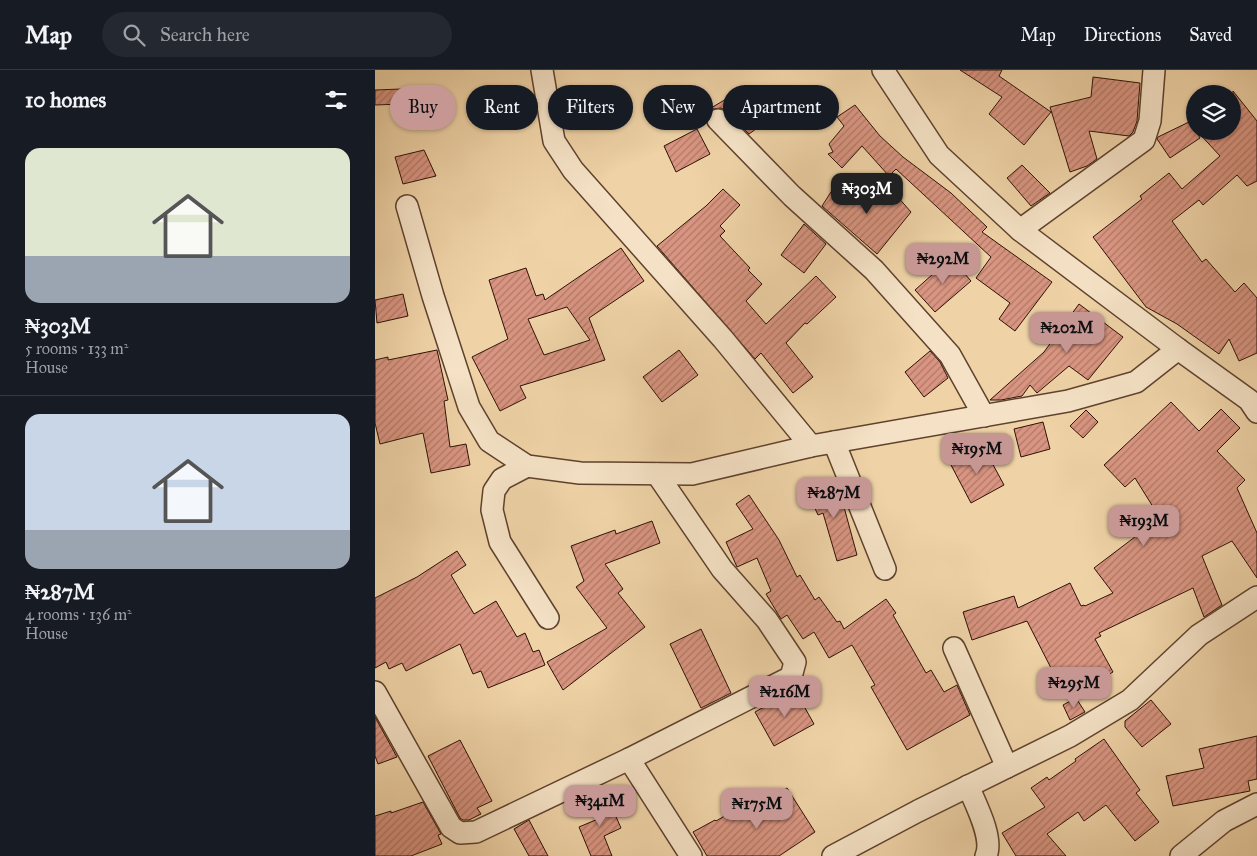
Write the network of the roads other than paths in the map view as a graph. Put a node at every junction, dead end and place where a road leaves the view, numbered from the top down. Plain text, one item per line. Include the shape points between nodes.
1 (542, 70) edge
2 (883, 70) edge
3 (1154, 70) edge
4 (718, 120) dead end
5 (407, 206) dead end
6 (1020, 230) junction
7 (1178, 349) junction
8 (1254, 402) edge
9 (984, 416) junction
10 (834, 442) junction
11 (811, 446) junction
12 (527, 466) junction
13 (657, 474) junction
14 (885, 569) dead end
15 (1257, 597) edge
16 (548, 618) dead end
17 (954, 648) dead end
18 (375, 692) edge
19 (629, 759) junction
20 (1007, 767) junction
21 (968, 786) junction
22 (1257, 804) edge
23 (691, 856) edge
24 (833, 856) edge
25 (986, 856) edge
26 (1181, 856) edge

1 - 11 street via 554,141 573,170 723,339
2 - 6 street via 939,155
3 - 6 street via 1150,121 1144,140
4 - 9 street via 791,196 874,270 950,355
5 - 12 street via 469,407 489,441
6 - 7 street
7 - 8 street
7 - 9 street via 1136,382 1068,401
9 - 10 street
10 - 11 street
10 - 14 street
11 - 13 street via 693,474
12 - 13 street via 580,473
12 - 16 street via 501,479 494,491 493,510 500,542
13 - 19 street via 722,569 767,620 795,662 791,677
15 - 20 street via 1199,635 1130,700
17 - 20 street
18 - 19 street via 451,828 460,833 476,832
19 - 23 street
20 - 21 street
21 - 24 street
21 - 25 street via 987,835
22 - 26 street via 1225,822

